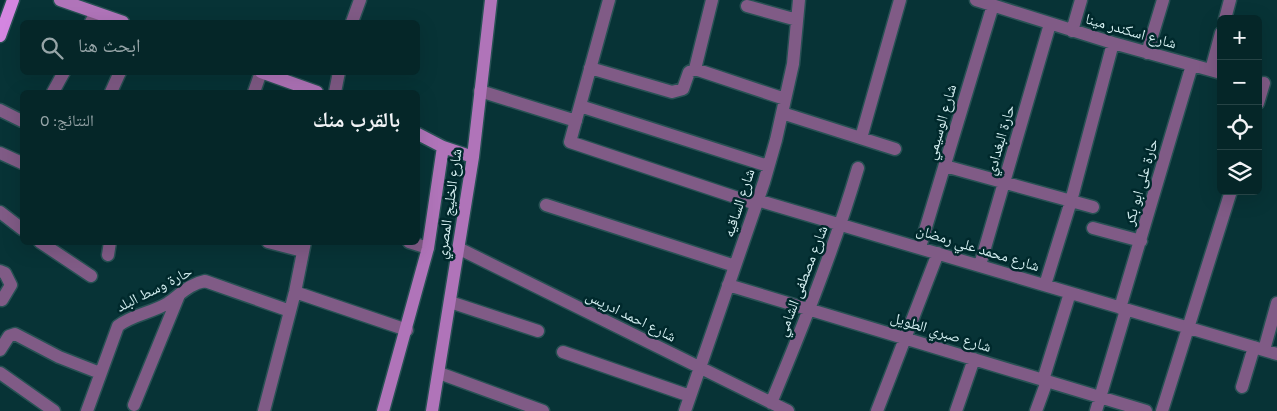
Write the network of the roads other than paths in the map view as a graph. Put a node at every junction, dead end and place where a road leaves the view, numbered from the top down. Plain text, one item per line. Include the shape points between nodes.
1 (13, 0) edge
2 (60, 0) edge
3 (360, 0) edge
4 (492, 0) edge
5 (609, 0) edge
6 (712, 0) edge
7 (799, 0) edge
8 (900, 0) edge
9 (976, 0) edge
10 (1081, 0) edge
11 (1163, 0) edge
12 (1230, 0) edge
13 (1000, 5) edge
14 (747, 6) dead end
15 (1226, 15) edge
16 (93, 18) edge
17 (108, 20) edge
18 (353, 20) edge
19 (798, 20) junction
20 (1050, 24) junction
21 (1072, 31) junction
22 (0, 36) edge
23 (1113, 43) junction
24 (1146, 52) junction
25 (1192, 66) junction
26 (590, 68) junction
27 (695, 69) junction
28 (1216, 71) edge
29 (62, 75) edge
30 (119, 75) edge
31 (260, 75) edge
32 (269, 75) edge
33 (338, 75) edge
34 (54, 90) edge
35 (112, 90) edge
36 (255, 90) edge
37 (311, 90) edge
38 (334, 90) edge
39 (480, 91) junction
40 (785, 99) junction
41 (580, 106) junction
42 (0, 110) edge
43 (782, 113) junction
44 (20, 120) edge
45 (576, 121) junction
46 (420, 135) edge
47 (861, 138) junction
48 (443, 146) junction
49 (895, 149) dead end
50 (0, 153) edge
51 (473, 158) junction
52 (20, 162) edge
53 (768, 166) junction
54 (945, 166) junction
55 (858, 168) dead end
56 (1004, 183) junction
57 (1230, 195) edge
58 (1071, 201) junction
59 (757, 202) junction
60 (546, 205) dead end
61 (1093, 207) dead end
62 (0, 212) edge
63 (842, 224) junction
64 (20, 227) edge
65 (1093, 228) dead end
66 (1141, 241) junction
67 (44, 245) edge
68 (290, 245) edge
69 (419, 245) edge
70 (304, 247) edge
71 (920, 247) junction
72 (428, 248) junction
73 (460, 249) junction
74 (938, 253) junction
75 (980, 265) junction
76 (735, 266) junction
77 (0, 271) edge
78 (91, 276) dead end
79 (728, 285) junction
80 (1045, 285) junction
81 (295, 292) junction
82 (1070, 293) junction
83 (179, 295) junction
84 (2, 300) dead end
85 (450, 302) junction
86 (1277, 303) edge
87 (1123, 309) junction
88 (810, 310) junction
89 (290, 311) junction
90 (1190, 328) junction
91 (407, 330) junction
92 (538, 331) dead end
93 (906, 339) junction
94 (0, 350) edge
95 (1265, 350) edge
96 (563, 352) dead end
97 (974, 359) junction
98 (702, 369) junction
99 (0, 373) edge
100 (100, 373) junction
101 (439, 374) junction
102 (1045, 380) junction
103 (1242, 387) dead end
104 (690, 396) junction
105 (1100, 397) junction
106 (134, 405) dead end
107 (778, 408) edge
108 (54, 411) edge
109 (87, 411) edge
110 (264, 411) edge
111 (383, 411) edge
112 (432, 411) edge
113 (543, 411) edge
114 (685, 411) edge
115 (877, 411) edge
116 (956, 411) edge
117 (1036, 411) edge
118 (1096, 411) edge
119 (1146, 411) edge
120 (1162, 411) edge

1 - 22 main road
2 - 16 main road
3 - 18 street
4 - 39 main road, شارع الخليج المصري
5 - 26 street
6 - 27 street
7 - 19 street, شارع الساقيه
8 - 47 street
9 - 13 street, شارع اسكندر مينا
10 - 21 street
11 - 24 street
12 - 15 street
13 - 20 street, شارع اسكندر مينا
13 - 54 street, شارع الوسيمي
14 - 19 street
16 - 17 main road
19 - 40 street, شارع الساقيه
20 - 21 street, شارع اسكندر مينا
20 - 56 street, حارة البغدادي
21 - 23 street, شارع اسكندر مينا
23 - 24 street, شارع اسكندر مينا
23 - 58 street
24 - 25 street, شارع اسكندر مينا
25 - 28 street, شارع اسكندر مينا
25 - 66 street, حارة على ابو بكر
26 - 27 street via 672,92 683,89 689,72
26 - 41 street
27 - 40 street
29 - 34 street
30 - 35 street
31 - 36 street
32 - 37 main road
33 - 38 street
39 - 45 street
39 - 51 main road, شارع الخليج المصري
40 - 43 street, شارع الساقيه
41 - 45 street
41 - 53 street
42 - 44 street
43 - 47 street
43 - 53 street, شارع الساقيه
45 - 59 street, شارع محمد علي رمضان via 570,142
46 - 48 main road
47 - 49 street
48 - 51 main road
48 - 72 main road, شارع الخليج المصري
50 - 52 street
51 - 73 main road, شارع الخليج المصري
53 - 59 street, شارع الساقيه
54 - 56 street
54 - 71 street, شارع الوسيمي
55 - 63 street, شارع مصطفى الشامي
56 - 58 street
56 - 75 street, حارة البغدادي
57 - 90 street
58 - 61 street
58 - 80 street
59 - 63 street, شارع محمد علي رمضان
59 - 76 street, شارع الساقيه
60 - 76 street
62 - 64 street
63 - 71 street, شارع محمد علي رمضان
63 - 88 street, شارع مصطفى الشامي
65 - 66 street
66 - 87 street, حارة على ابو بكر
67 - 78 street
68 - 70 street
69 - 72 street
70 - 81 street
71 - 74 street, شارع محمد علي رمضان
72 - 91 main road, شارع الخليج المصري
73 - 85 main road, شارع الخليج المصري
73 - 98 street, شارع احمد ادريس
74 - 75 street, شارع محمد علي رمضان
74 - 93 street
75 - 80 street, شارع محمد علي رمضان
76 - 79 street, شارع الساقيه
77 - 84 street via 5,273 11,284
79 - 88 street, شارع صبري الطويل
79 - 98 street, شارع الساقيه
80 - 82 street, شارع محمد علي رمضان
81 - 89 street
81 - 91 street
82 - 87 street, شارع محمد علي رمضان
82 - 102 street
83 - 89 street, حارة وسط البلد via 195,283 205,282
83 - 100 street, حارة وسط البلد via 118,326
83 - 106 street
85 - 92 street
85 - 101 main road, شارع الخليج المصري
86 - 95 street
87 - 90 street, شارع محمد علي رمضان
87 - 105 street, حارة على ابو بكر
88 - 93 street, شارع صبري الطويل
88 - 107 street, شارع مصطفى الشامي
89 - 110 street
90 - 95 street, شارع محمد علي رمضان
90 - 120 street
91 - 111 main road, شارع الخليج المصري
93 - 97 street, شارع صبري الطويل
93 - 115 street
94 - 100 street via 9,336 15,334 59,357
95 - 103 street
96 - 104 street
97 - 102 street, شارع صبري الطويل
97 - 116 street
98 - 104 street, شارع الساقيه
98 - 107 street, شارع احمد ادريس
99 - 108 street
100 - 109 street, حارة وسط البلد
101 - 112 main road, شارع الخليج المصري
101 - 113 street
102 - 105 street, شارع صبري الطويل
102 - 117 street
104 - 114 street, شارع الساقيه
105 - 118 street, حارة على ابو بكر
105 - 119 street, شارع صبري الطويل

